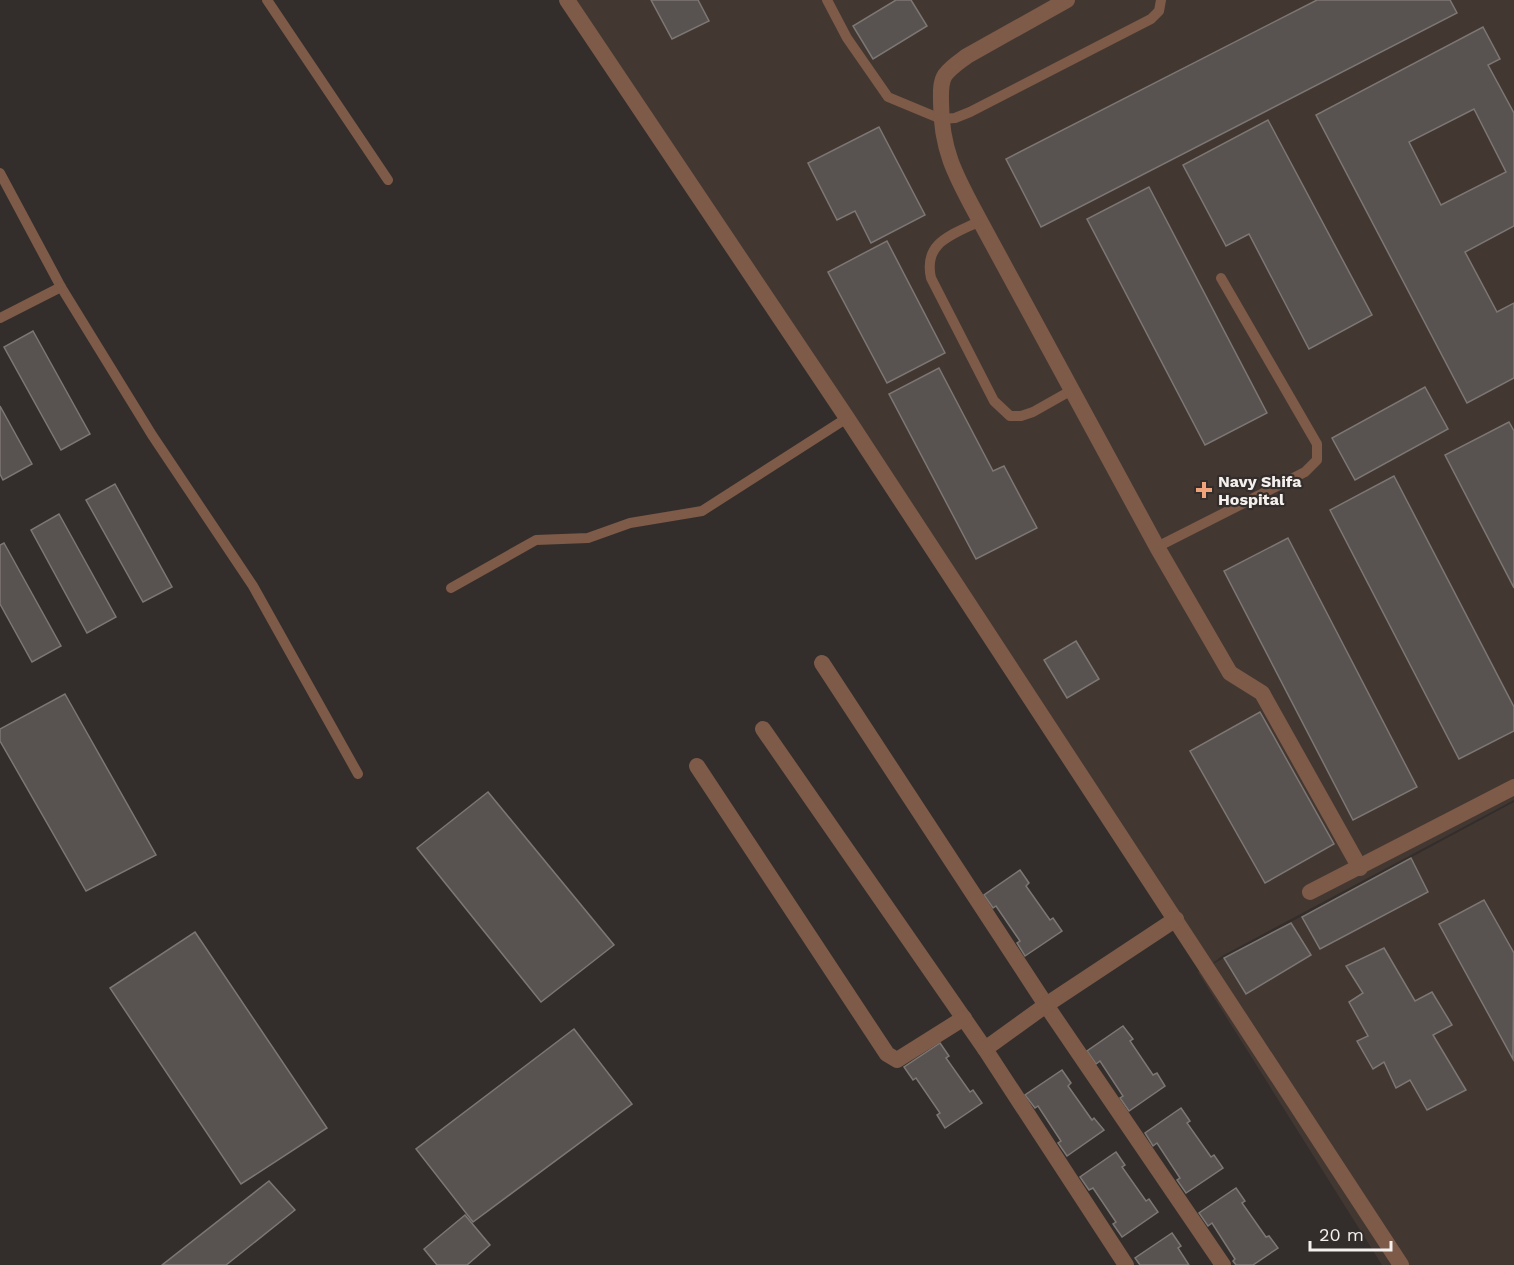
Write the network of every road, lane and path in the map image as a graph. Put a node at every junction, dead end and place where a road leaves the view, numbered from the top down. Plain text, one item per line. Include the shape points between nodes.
1 (267, 0) edge
2 (567, 0) edge
3 (827, 0) edge
4 (1067, 0) edge
5 (1161, 0) edge
6 (941, 119) junction
7 (0, 173) edge
8 (388, 180) dead end
9 (980, 221) junction
10 (1221, 278) dead end
11 (61, 287) junction
12 (0, 318) edge
13 (1072, 390) junction
14 (848, 418) junction
15 (1157, 547) junction
16 (451, 588) dead end
17 (822, 663) dead end
18 (763, 729) dead end
19 (697, 766) dead end
20 (358, 774) dead end
21 (1514, 787) edge
22 (1360, 868) junction
23 (1310, 892) dead end
24 (1176, 919) junction
25 (1046, 1005) junction
26 (964, 1018) junction
27 (985, 1049) junction
28 (1126, 1265) edge
29 (1223, 1265) edge
30 (1401, 1265) edge

1 - 8 lane
2 - 14 street
3 - 6 lane via 847,38 888,97
4 - 6 street via 954,64 941,87
5 - 6 lane via 1159,11 1151,19 970,112
6 - 9 street via 946,151
7 - 11 lane
9 - 13 street
9 - 13 lane via 946,238 930,256 928,266 994,401 1010,416 1021,416
10 - 15 lane via 1317,444 1317,460 1305,472
11 - 12 lane
11 - 20 lane via 152,435 253,586
13 - 15 street
14 - 16 lane via 702,511 630,523 588,538 536,540
14 - 24 street
15 - 22 street via 1230,673 1262,693
17 - 25 street
18 - 26 street
19 - 26 street via 886,1054 897,1060
21 - 22 street
22 - 23 street
24 - 25 street
24 - 30 street
25 - 27 street
25 - 29 street
26 - 27 street
27 - 28 street

